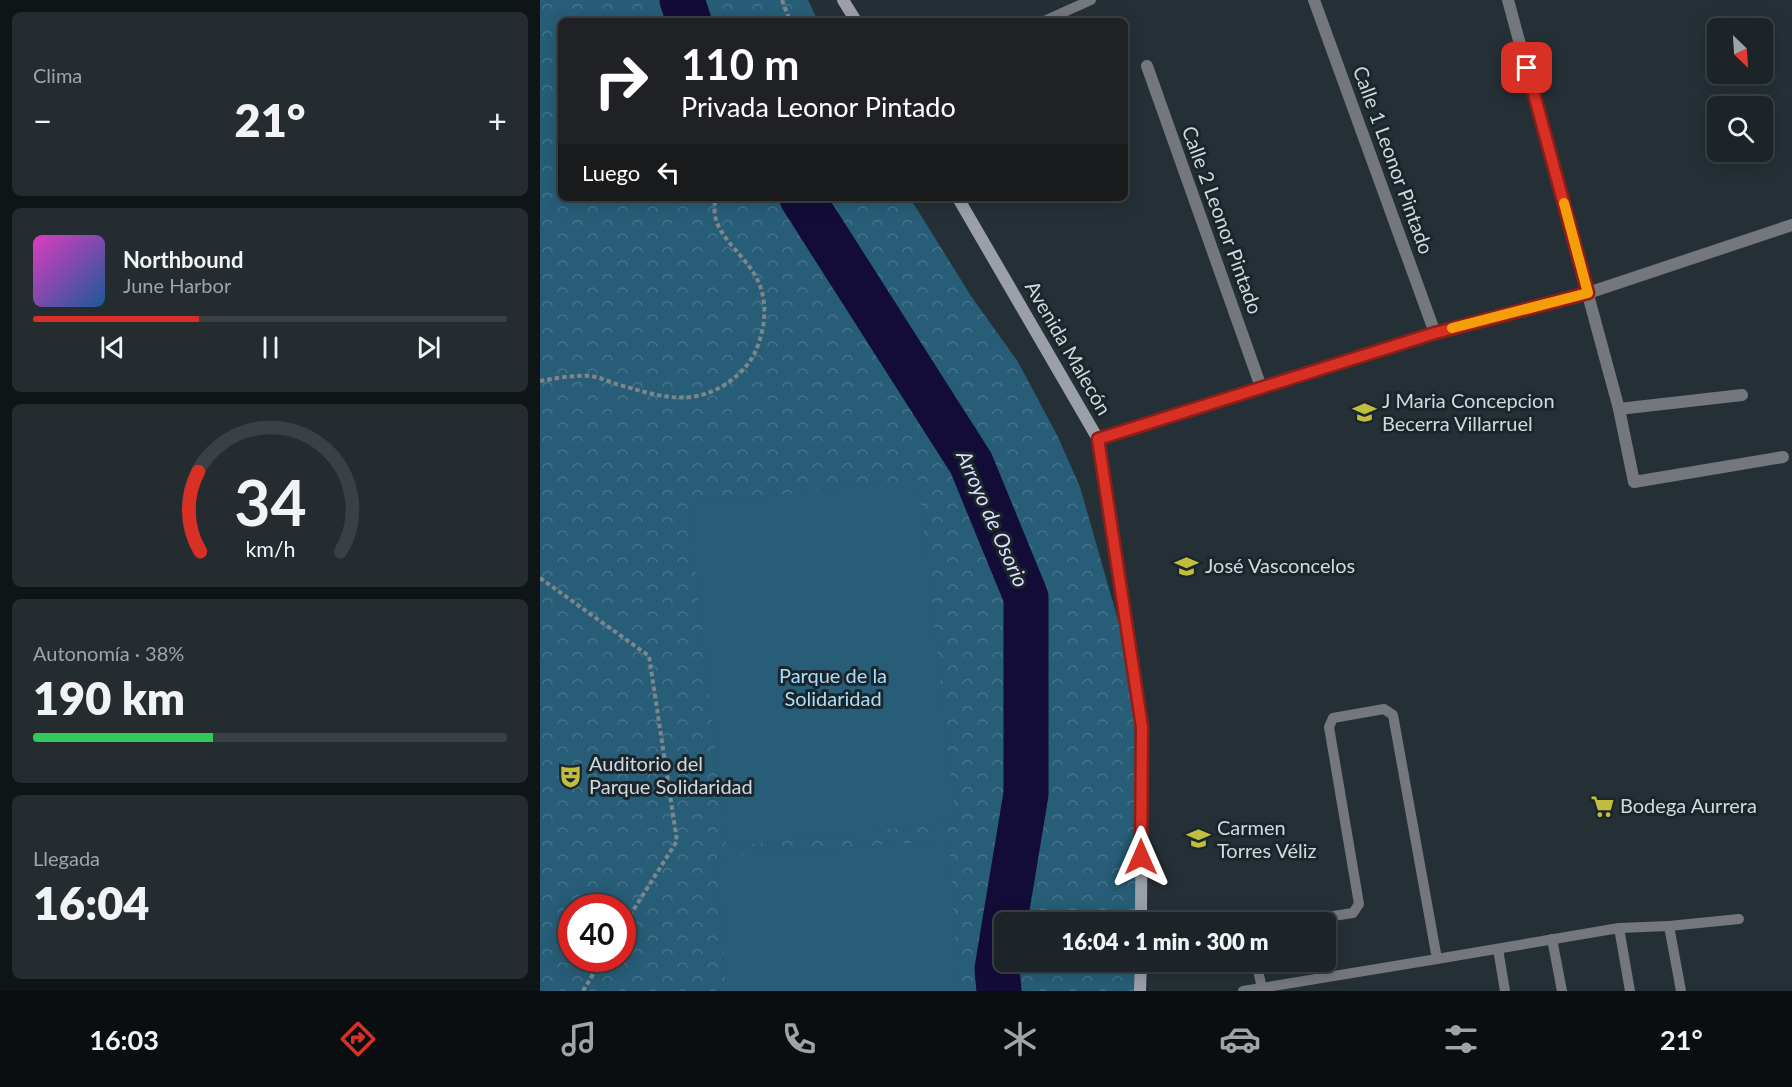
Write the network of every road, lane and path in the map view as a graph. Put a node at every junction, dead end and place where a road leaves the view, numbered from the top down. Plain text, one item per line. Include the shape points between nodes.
1 (782, 0) edge
2 (843, 0) edge
3 (1091, 0) edge
4 (1314, 0) edge
5 (1508, 0) edge
6 (788, 18) edge
7 (854, 18) edge
8 (1051, 18) edge
9 (1147, 66) dead end
10 (716, 201) edge
11 (960, 201) edge
12 (1792, 225) edge
13 (1588, 293) junction
14 (1435, 333) junction
15 (540, 381) edge
16 (1261, 387) junction
17 (1742, 395) dead end
18 (1619, 409) junction
19 (1098, 439) junction
20 (1783, 457) dead end
21 (540, 578) edge
22 (636, 906) edge
23 (1141, 912) edge
24 (1336, 916) edge
25 (1739, 919) dead end
26 (1669, 926) junction
27 (1619, 928) junction
28 (1552, 939) junction
29 (1498, 949) junction
30 (1437, 960) junction
31 (595, 972) edge
32 (1141, 972) edge
33 (1258, 972) edge
34 (1262, 988) junction
35 (583, 991) edge
36 (1140, 991) edge
37 (1243, 991) edge
38 (1505, 991) edge
39 (1562, 991) edge
40 (1630, 991) edge
41 (1681, 991) edge

1 - 6 path
2 - 7 street
3 - 8 lane
4 - 14 street, Calle 1 Leonor Pintado
5 - 13 street
9 - 16 street, Calle 2 Leonor Pintado
10 - 15 path via 715,219 754,273 765,311 755,355 740,374 698,397 673,399 591,376
11 - 19 street, Avenida Malecón
12 - 13 street
13 - 14 street
13 - 18 street
14 - 16 street
16 - 19 street
17 - 18 street
18 - 20 street via 1634,482
19 - 23 street, Avenida Malecón via 1142,727
21 - 22 path via 649,656 676,842
24 - 30 lane via 1353,913 1359,904 1329,727 1333,718 1384,709 1393,715
25 - 26 lane
26 - 27 lane
26 - 41 lane
27 - 28 lane
27 - 40 lane
28 - 29 lane
28 - 39 lane
29 - 30 lane
29 - 38 lane
30 - 34 lane
31 - 35 path
32 - 36 street
33 - 34 lane
34 - 37 lane

